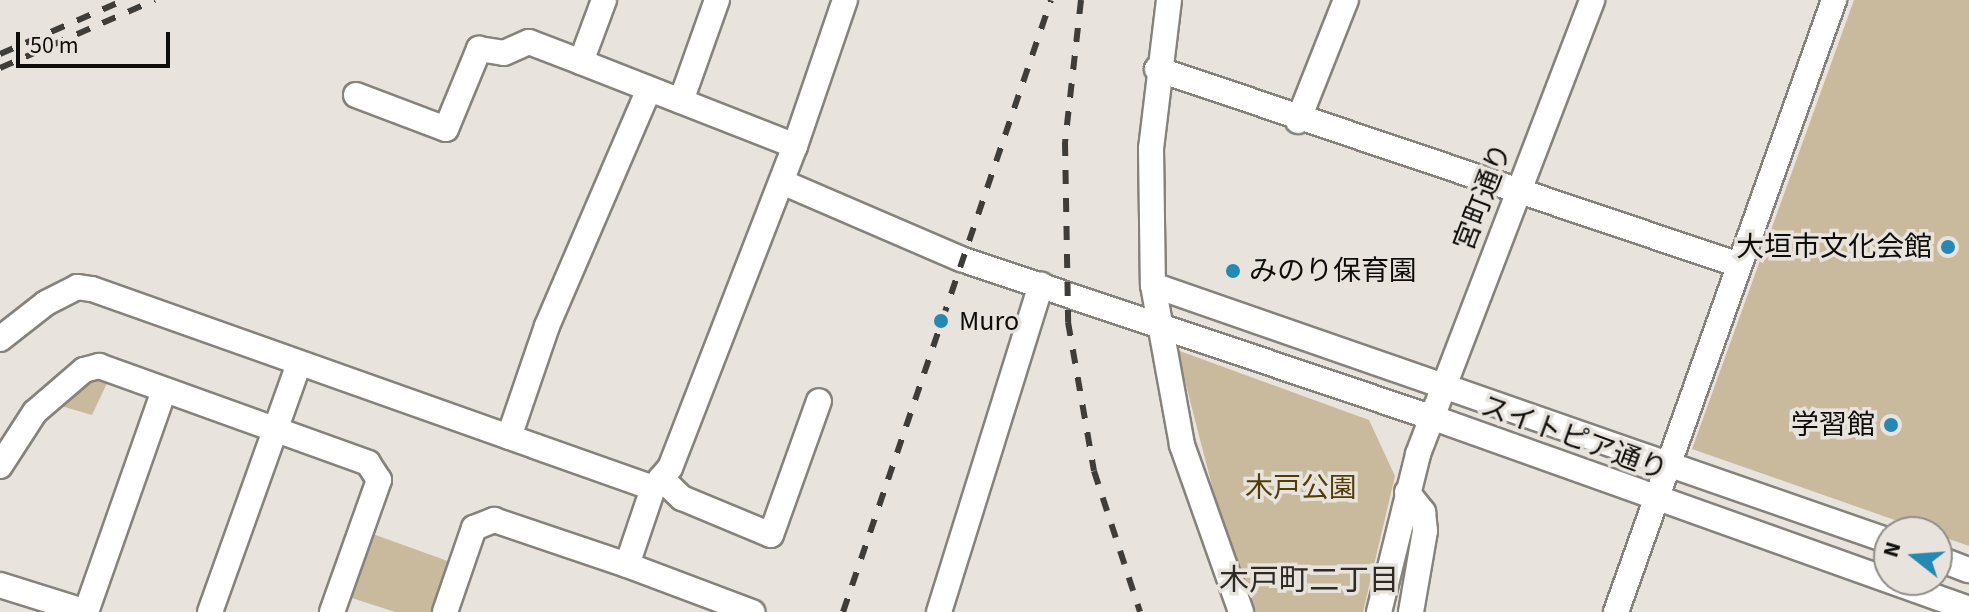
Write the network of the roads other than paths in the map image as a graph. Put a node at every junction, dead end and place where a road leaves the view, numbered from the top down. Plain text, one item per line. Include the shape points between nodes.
1 (604, 0) edge
2 (717, 0) edge
3 (845, 0) edge
4 (1169, 0) edge
5 (1346, 0) edge
6 (1592, 0) edge
7 (1834, 0) edge
8 (581, 62) junction
9 (1157, 69) junction
10 (649, 89) junction
11 (356, 95) dead end
12 (681, 101) junction
13 (1298, 121) junction
14 (795, 146) junction
15 (782, 182) junction
16 (1518, 192) junction
17 (1739, 265) junction
18 (1041, 284) junction
19 (1153, 285) junction
20 (1159, 323) junction
21 (0, 339) edge
22 (299, 363) junction
23 (1442, 386) junction
24 (164, 390) junction
25 (819, 401) dead end
26 (1431, 417) junction
27 (276, 430) junction
28 (509, 437) junction
29 (1671, 463) junction
30 (0, 466) edge
31 (657, 483) junction
32 (1407, 492) junction
33 (1656, 501) junction
34 (1873, 535) edge
35 (627, 565) junction
36 (0, 585) edge
37 (717, 606) edge
38 (1969, 609) edge
39 (86, 612) edge
40 (210, 612) edge
41 (332, 612) edge
42 (445, 612) edge
43 (752, 612) edge
44 (939, 612) edge
45 (1241, 612) edge
46 (1379, 612) edge
47 (1411, 612) edge
48 (1616, 612) edge

1 - 8 street
2 - 12 street
3 - 14 street
4 - 9 street
5 - 13 street
6 - 16 street, 宮町通り
7 - 17 street
8 - 10 street
8 - 11 street via 529,42 504,53 479,49 446,129
9 - 13 street
9 - 19 street via 1151,148
10 - 12 street
10 - 28 street via 547,326
12 - 14 street
13 - 16 street
14 - 15 street
15 - 18 street, スイトピア通り via 961,259
15 - 31 street via 670,468
16 - 17 street
16 - 23 street, 宮町通り
17 - 29 street
18 - 20 street, スイトピア通り
18 - 44 street
19 - 20 street
19 - 23 street
20 - 26 street, スイトピア通り
20 - 45 street via 1182,445
21 - 22 street via 77,287
22 - 27 street
22 - 28 street
23 - 26 street, 宮町通り
23 - 29 street
24 - 27 street
24 - 30 street via 99,366 84,370 35,412
24 - 39 street
25 - 31 street via 771,535
26 - 32 street, 宮町通り
26 - 33 street, スイトピア通り
27 - 40 street
27 - 41 street via 368,463 379,480
28 - 31 street
29 - 33 street
29 - 34 street
31 - 35 street
32 - 46 street, 宮町通り
32 - 47 street via 1423,512 1425,531
33 - 38 street, スイトピア通り
33 - 48 street
35 - 37 street
35 - 42 street via 494,520 474,528
36 - 39 street
37 - 43 street

